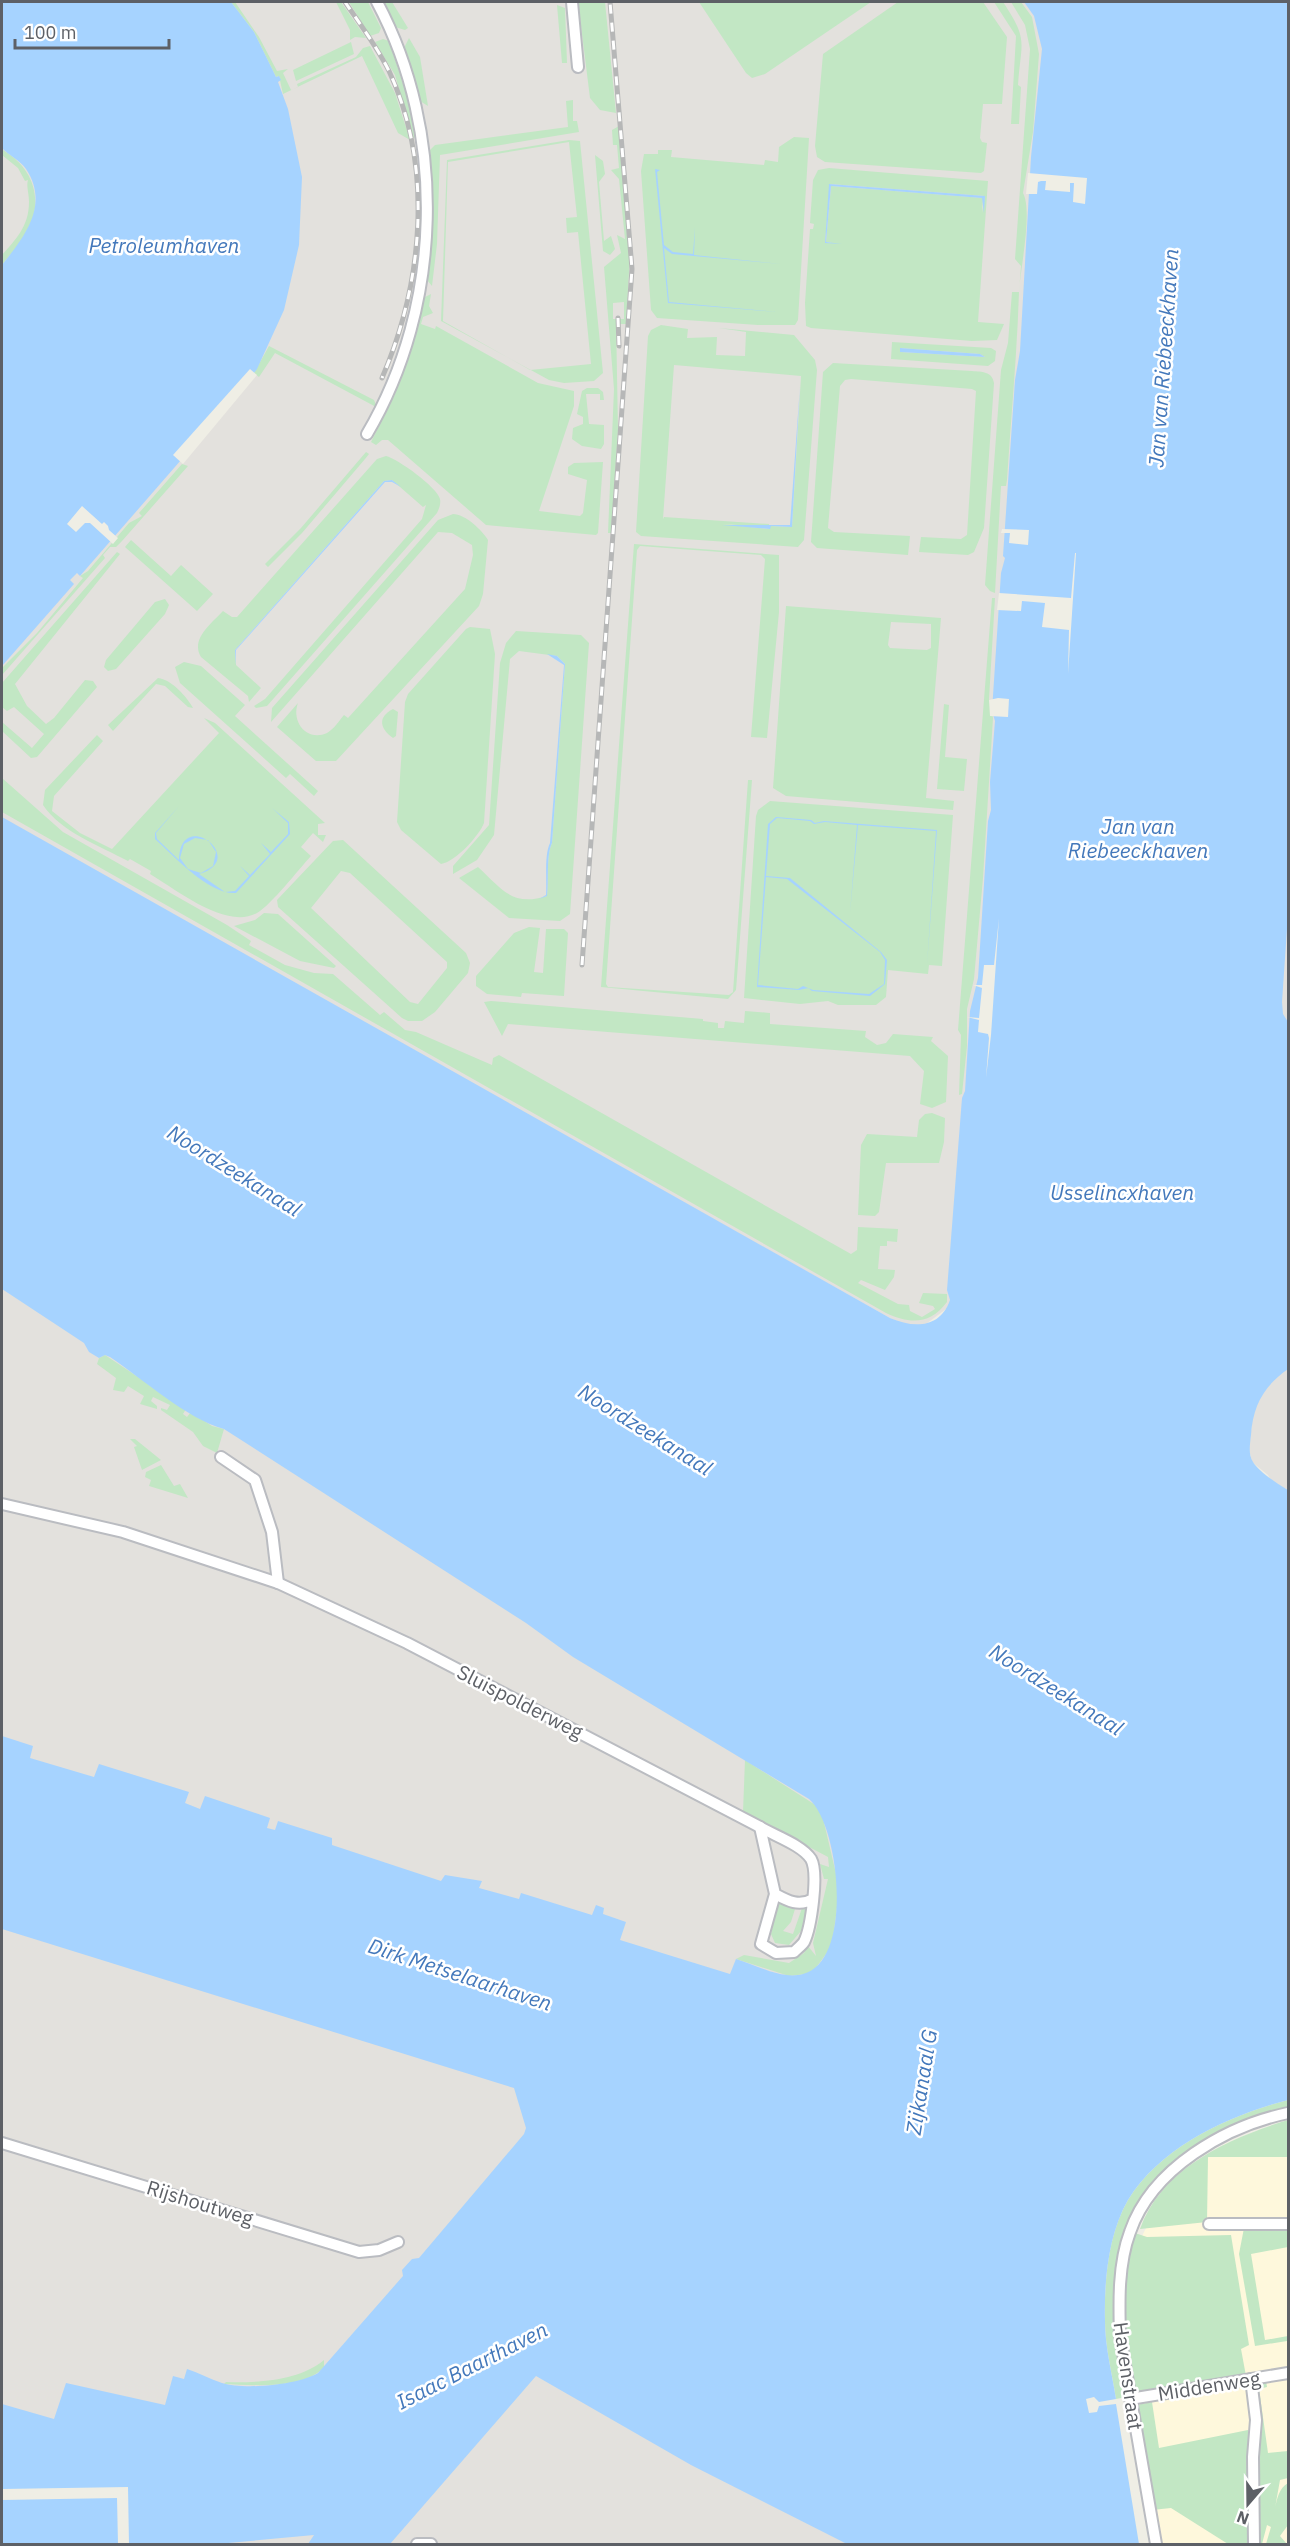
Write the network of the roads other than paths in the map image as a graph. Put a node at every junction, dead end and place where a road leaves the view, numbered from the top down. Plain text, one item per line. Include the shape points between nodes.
1 (377, 2) edge
2 (572, 2) edge
3 (578, 67) dead end
4 (367, 434) dead end
5 (221, 1457) dead end
6 (2, 1504) edge
7 (278, 1584) junction
8 (760, 1827) junction
9 (775, 1894) junction
10 (813, 1899) junction
11 (1288, 2114) edge
12 (2, 2143) edge
13 (1209, 2224) dead end
14 (1288, 2224) edge
15 (398, 2242) dead end
16 (1288, 2373) edge
17 (1251, 2379) junction
18 (1130, 2399) junction
19 (417, 2544) edge
20 (431, 2544) edge
21 (1156, 2544) edge
22 (1254, 2544) edge

1 - 4 street via 414,98 424,148 427,210 413,321 390,391
2 - 3 street
5 - 7 street via 255,1480 272,1532
6 - 7 street, Sluispolderweg via 123,1532
7 - 8 street, Sluispolderweg via 407,1643
8 - 9 street, Sluispolderweg
8 - 10 street, Sluispolderweg via 812,1860
9 - 10 street via 791,1902 806,1903
9 - 10 street, Sluispolderweg via 761,1944 776,1953 794,1952 804,1941
11 - 18 street, Havenstraat via 1228,2134 1195,2154 1161,2181 1140,2210 1124,2255 1119,2306 1119,2336
12 - 15 street, Rijshoutweg via 359,2252 379,2250
13 - 14 street
16 - 17 street, Middenweg
17 - 18 street, Middenweg
17 - 22 street via 1256,2420
18 - 21 street, Havenstraat
19 - 20 street

